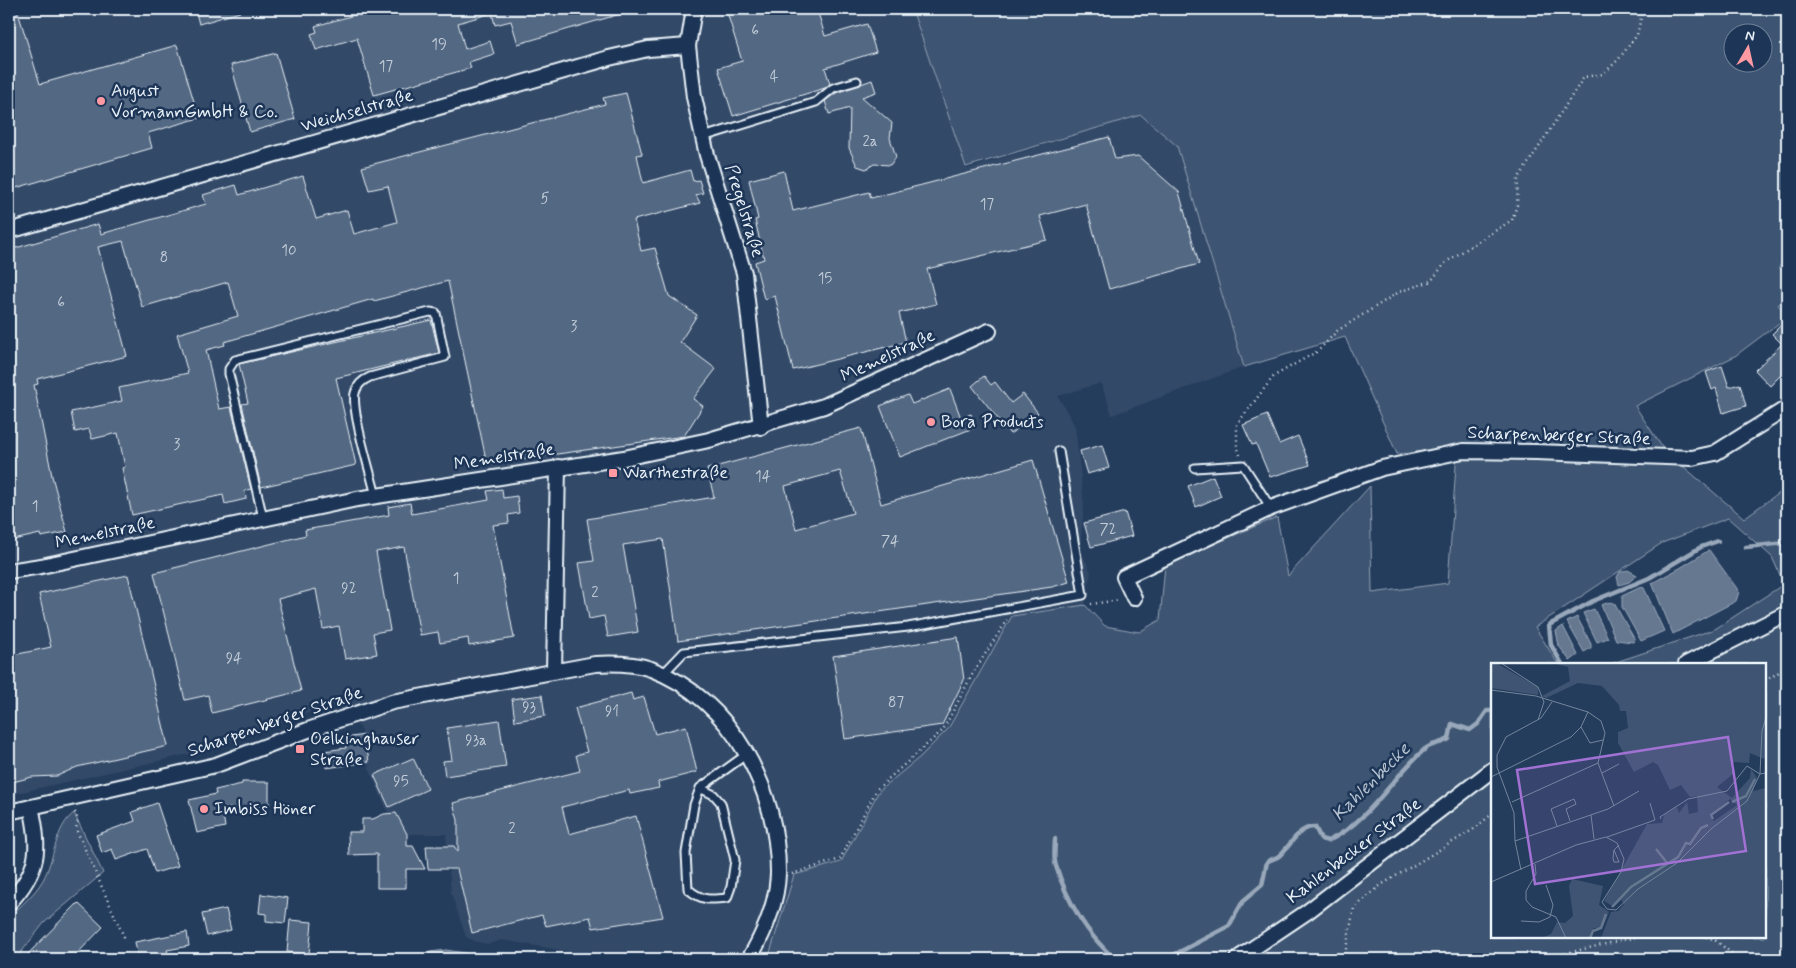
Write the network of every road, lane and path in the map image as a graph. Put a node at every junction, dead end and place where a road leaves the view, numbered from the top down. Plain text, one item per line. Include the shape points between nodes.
1 (694, 9) edge
2 (1643, 9) edge
3 (688, 46) junction
4 (856, 81) dead end
5 (702, 137) junction
6 (9, 231) edge
7 (989, 330) dead end
8 (1787, 408) edge
9 (761, 426) junction
10 (1060, 451) dead end
11 (1243, 465) junction
12 (558, 468) junction
13 (1195, 468) dead end
14 (376, 496) junction
15 (1271, 508) junction
16 (262, 518) junction
17 (9, 571) edge
18 (1134, 598) joint
19 (1086, 604) dead end
20 (1787, 613) edge
21 (1010, 615) dead end
22 (1688, 663) edge
23 (1787, 668) edge
24 (554, 671) junction
25 (663, 674) junction
26 (1766, 680) edge
27 (747, 754) junction
28 (1491, 771) edge
29 (700, 788) junction
30 (70, 798) junction
31 (31, 807) junction
32 (9, 812) edge
33 (1491, 815) edge
34 (778, 874) junction
35 (9, 904) edge
36 (1632, 938) edge
37 (1709, 938) edge
38 (125, 939) dead end
39 (749, 959) edge
40 (1237, 959) edge
41 (1344, 959) edge
42 (1541, 959) edge
43 (1738, 959) edge

1 - 3 street, Pregelstraße
2 - 11 path via 1637,35 1603,74 1584,77 1518,179 1517,205 1512,220 1446,262 1431,281 1399,292 1337,331 1318,351 1274,376 1237,424 1237,445
3 - 5 street, Pregelstraße
3 - 6 street, Weichselstraße via 648,49 609,58
4 - 5 lane via 833,88 816,102
5 - 9 street, Pregelstraße via 744,273
7 - 9 street, Memelstraße via 824,406
8 - 15 street, Scharpenberger Straße via 1715,453 1692,458 1463,452 1382,468
9 - 12 street, Memelstraße via 624,458
10 - 25 lane via 1083,595 908,627 684,652
11 - 13 lane
11 - 15 lane
12 - 14 street, Memelstraße
12 - 24 street
14 - 16 street, Memelstraße
14 - 16 lane via 355,393 360,382 370,376 445,357 436,313 235,360 229,374
15 - 18 street, Scharpenberger Straße via 1124,577
16 - 17 street, Memelstraße
18 - 19 path
20 - 22 street
21 - 34 path via 973,673 943,730 877,789 840,859 792,874
23 - 26 path
24 - 25 street via 619,663
24 - 30 street, Scharpenberger Straße via 392,702 216,766
25 - 27 street via 698,695 738,739
27 - 29 lane
27 - 34 street via 771,814
28 - 40 street, Kahlenbecker Straße via 1307,912
29 - 29 lane via 686,853 688,889 698,898 727,898 732,887 735,860 721,803
30 - 31 street, Scharpenberger Straße
30 - 38 path via 78,820 76,829
31 - 32 street, Scharpenberger Straße
31 - 35 street via 38,835 35,862 25,886
33 - 41 path via 1474,829 1381,885 1354,908
34 - 39 street via 774,899 760,940
36 - 42 path
37 - 43 path

